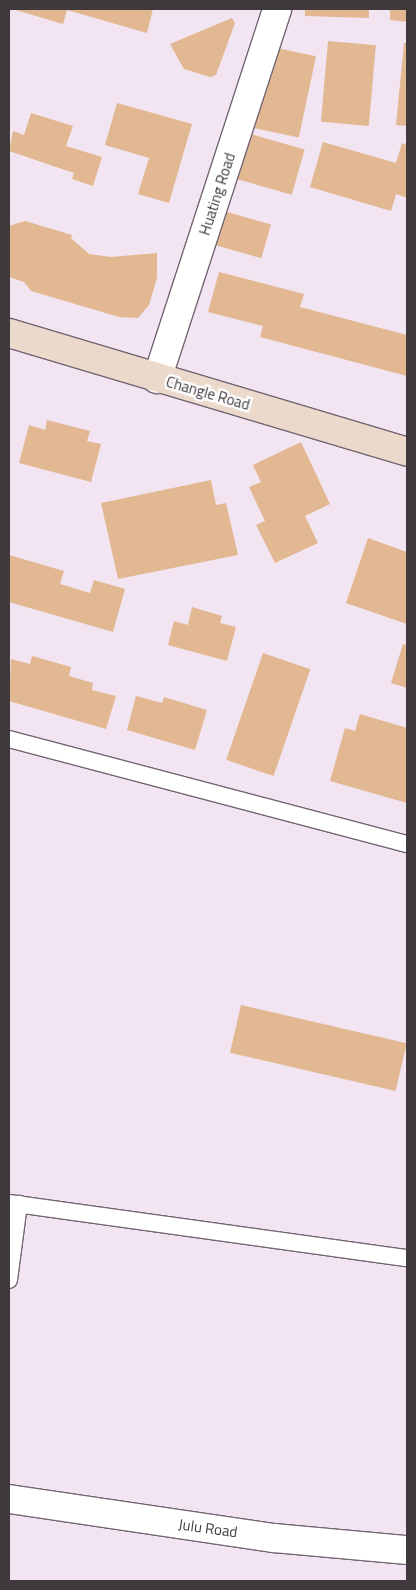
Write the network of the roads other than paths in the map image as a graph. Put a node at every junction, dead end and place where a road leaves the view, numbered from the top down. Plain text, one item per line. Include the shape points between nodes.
1 (277, 9) edge
2 (9, 333) edge
3 (158, 378) junction
4 (407, 452) edge
5 (9, 739) edge
6 (407, 844) edge
7 (14, 1203) edge
8 (407, 1258) edge
9 (9, 1280) edge
10 (9, 1499) edge
11 (407, 1550) edge

1 - 3 street, Huating Road
2 - 3 street, Changle Road
3 - 4 street, Changle Road
5 - 6 lane
7 - 8 lane
7 - 9 lane
10 - 11 street, Julu Road via 274,1538

